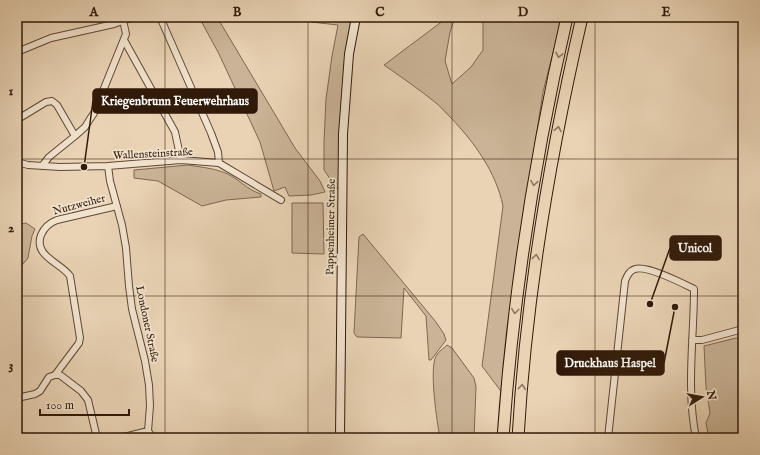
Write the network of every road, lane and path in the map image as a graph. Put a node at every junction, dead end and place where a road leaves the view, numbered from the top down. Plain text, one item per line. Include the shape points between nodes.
1 (105, 17) edge
2 (134, 17) edge
3 (160, 17) edge
4 (356, 17) edge
5 (567, 17) edge
6 (582, 17) edge
7 (123, 20) junction
8 (114, 24) junction
9 (124, 40) junction
10 (17, 52) edge
11 (18, 119) dead end
12 (75, 136) junction
13 (181, 160) junction
14 (17, 162) edge
15 (219, 163) junction
16 (42, 166) junction
17 (108, 166) junction
18 (281, 200) dead end
19 (117, 206) junction
20 (743, 329) edge
21 (692, 340) junction
22 (55, 375) junction
23 (17, 398) edge
24 (148, 431) junction
25 (97, 438) edge
26 (120, 438) edge
27 (153, 438) edge
28 (340, 438) edge
29 (503, 438) edge
30 (518, 438) edge
31 (608, 438) edge
32 (696, 438) edge

1 - 8 street
2 - 7 street
3 - 15 street via 218,152
4 - 28 street, Pappenheimer Straße via 349,54 343,134
5 -> 29 highway via 536,166 525,236
30 -> 6 highway via 528,317 541,224 562,106
7 - 8 street
7 - 9 street via 126,34
8 - 10 street via 51,38
9 - 12 street via 94,113
9 - 13 street via 175,132
11 - 12 street via 52,101
12 - 16 street via 52,154
13 - 15 street, Wallensteinstraße
13 - 17 street, Wallensteinstraße
14 - 16 street, Wallensteinstraße
15 - 18 street, Wallensteinstraße
16 - 17 street, Wallensteinstraße
17 - 19 street, Londoner Straße
19 - 22 street, Nutzweiher via 53,221 39,241 44,254 70,276 80,338
19 - 24 street, Londoner Straße via 126,248 132,309 149,385
20 - 21 street via 702,340
21 - 31 street via 694,289 653,271 640,268 630,272 625,281
21 - 32 street via 690,383
22 - 23 street via 49,377 37,393
22 - 25 street via 60,375 85,394
24 - 26 street
24 - 27 street

